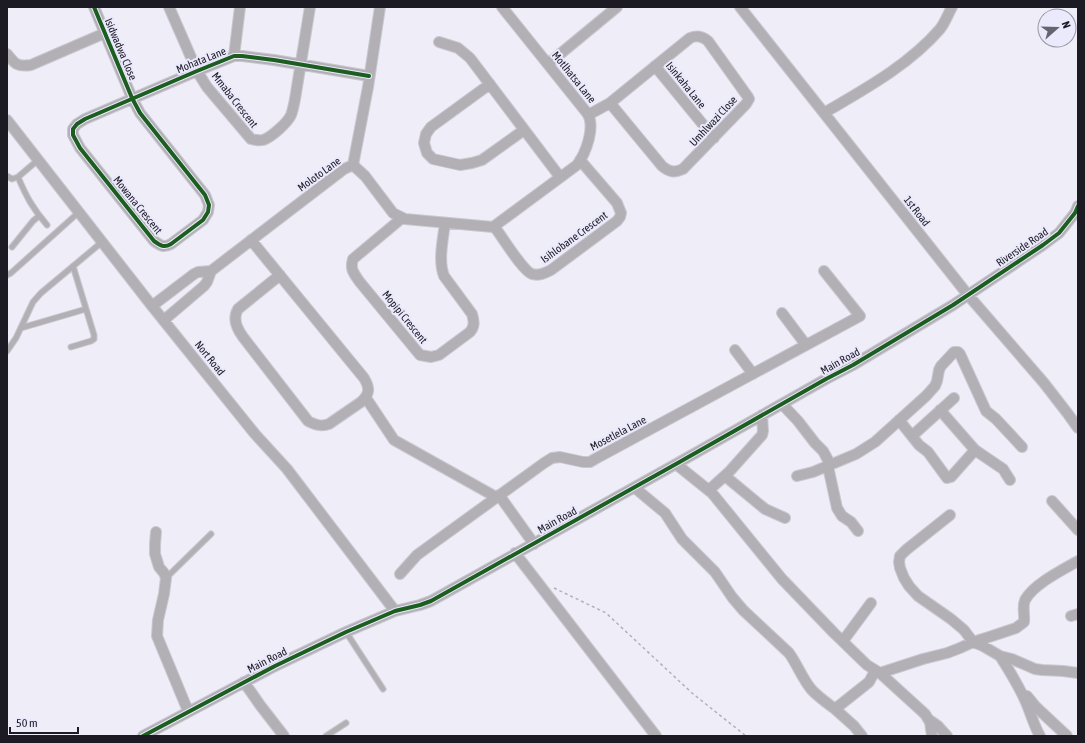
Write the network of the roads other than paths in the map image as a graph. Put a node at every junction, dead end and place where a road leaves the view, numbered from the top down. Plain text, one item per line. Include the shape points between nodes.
1 (94, 7) edge
2 (169, 7) edge
3 (240, 7) edge
4 (310, 7) edge
5 (380, 7) edge
6 (617, 7) edge
7 (740, 7) edge
8 (952, 7) edge
9 (505, 8) edge
10 (105, 33) junction
11 (439, 42) dead end
12 (7, 54) edge
13 (234, 56) junction
14 (300, 64) junction
15 (548, 64) junction
16 (655, 66) junction
17 (197, 70) junction
18 (370, 76) junction
19 (490, 84) junction
20 (132, 98) junction
21 (610, 103) junction
22 (824, 113) junction
23 (588, 115) junction
24 (7, 120) edge
25 (73, 129) joint
26 (524, 130) junction
27 (714, 138) junction
28 (38, 160) junction
29 (580, 160) junction
30 (352, 165) junction
31 (7, 176) edge
32 (18, 177) junction
33 (560, 177) junction
34 (1078, 206) edge
35 (79, 212) junction
36 (39, 216) junction
37 (402, 218) junction
38 (445, 223) junction
39 (47, 225) dead end
40 (493, 227) junction
41 (251, 240) junction
42 (102, 242) junction
43 (12, 247) dead end
44 (73, 266) junction
45 (211, 271) junction
46 (824, 271) dead end
47 (7, 275) edge
48 (280, 275) junction
49 (175, 288) junction
50 (968, 295) junction
51 (186, 302) junction
52 (152, 306) junction
53 (86, 309) junction
54 (782, 313) dead end
55 (164, 320) junction
56 (21, 328) junction
57 (806, 345) junction
58 (71, 347) dead end
59 (735, 350) dead end
60 (7, 351) edge
61 (753, 374) junction
62 (366, 398) junction
63 (954, 398) dead end
64 (782, 404) junction
65 (940, 410) junction
66 (762, 415) junction
67 (899, 420) junction
68 (1078, 428) edge
69 (912, 436) junction
70 (1022, 447) dead end
71 (975, 450) junction
72 (676, 464) junction
73 (829, 465) junction
74 (725, 476) junction
75 (797, 476) dead end
76 (1010, 480) dead end
77 (635, 488) junction
78 (709, 490) junction
79 (497, 496) junction
80 (1052, 501) dead end
81 (950, 515) dead end
82 (785, 518) dead end
83 (1078, 530) edge
84 (858, 531) dead end
85 (156, 532) dead end
86 (211, 534) dead end
87 (534, 544) junction
88 (515, 553) junction
89 (1078, 561) edge
90 (400, 574) dead end
91 (166, 578) junction
92 (871, 603) dead end
93 (395, 611) junction
94 (346, 632) junction
95 (843, 641) junction
96 (973, 642) junction
97 (1000, 656) junction
98 (878, 672) junction
99 (1078, 674) edge
100 (244, 682) junction
101 (1017, 683) junction
102 (383, 689) dead end
103 (835, 709) junction
104 (188, 711) junction
105 (928, 718) junction
106 (346, 723) dead end
107 (929, 735) edge
108 (143, 736) edge
109 (284, 736) edge
110 (326, 736) edge
111 (656, 736) edge
112 (862, 736) edge
113 (947, 736) edge
114 (1040, 736) edge
115 (1067, 736) edge

1 - 10 street, Isidwadwa Close
2 - 17 street
3 - 13 street
4 - 14 street
5 - 18 street, Moloto Lane
6 - 15 street
7 - 22 street, 1st Road
8 - 22 street via 941,27 913,55 880,80
9 - 15 street, Motlhatsa Lane
10 - 12 street, Isidwadwa Close via 30,65 14,63
10 - 20 street, Isidwadwa Close
11 - 19 street via 458,48 470,58
13 - 14 street, Mohata Lane
13 - 17 street, Mohata Lane
14 - 17 street, Mmaba Crescent via 291,114 287,122 263,140 251,140 207,87
14 - 18 street, Mohata Lane
15 - 23 street, Motlhatsa Lane
16 - 21 street, Umhlwazi Close
16 - 27 street, Isinkaha Lane
16 - 27 street, Umhlwazi Close via 690,38 702,37 708,41 748,97 746,104
17 - 20 street, Mohata Lane
18 - 30 street, Moloto Lane
19 - 26 street
19 - 26 street via 431,127 424,143 427,154 433,159 460,165 472,163 482,160
20 - 25 street, Mohata Lane via 85,119
20 - 25 street, Mowana Crescent via 140,113 205,195 209,205 203,220 167,247 154,241 80,148 73,135
21 - 23 street, Umhlwazi Close
21 - 27 street, Umhlwazi Close via 662,166 670,172 683,169
22 - 50 street, 1st Road
23 - 29 street, Motlhatsa Lane via 589,138
24 - 28 street, Nort Road
26 - 33 street
28 - 32 lane
28 - 35 street, Nort Road
29 - 33 street, Motlhatsa Lane
29 - 40 street, Isihlobane Crescent via 617,204 621,213 617,221 551,270 539,275 524,268
30 - 37 street via 365,176 393,213
30 - 41 street, Moloto Lane
31 - 32 lane via 12,179
32 - 36 lane via 28,200
33 - 40 street, Motlhatsa Lane
34 - 50 street, Riverside Road via 1058,233
35 - 42 street, Nort Road
35 - 47 lane
36 - 39 lane
36 - 43 lane
37 - 38 street
37 - 38 street, Mopipi Crescent via 353,259 351,265 352,271 420,356 431,357 439,354 473,328 472,314 442,271
38 - 40 street
41 - 45 street, Moloto Lane
41 - 48 street
42 - 44 lane
42 - 52 street, Nort Road
44 - 53 lane
44 - 56 lane via 40,293
45 - 49 street via 198,272
45 - 51 street via 204,286
46 - 57 street, Mosetlela Lane via 860,316
48 - 62 street via 367,382 369,388
48 - 62 street via 238,309 235,319 238,331 308,420 315,425 329,424
49 - 51 street
49 - 52 street
50 - 64 street, Main Road via 886,346
50 - 68 street, 1st Road via 1044,383
51 - 55 street
52 - 55 street, Nort Road
53 - 56 lane
53 - 58 lane via 94,339
54 - 57 street
55 - 93 street, Nort Road via 255,434 288,469
56 - 60 lane
57 - 61 street, Mosetlela Lane
59 - 61 street
61 - 79 street, Mosetlela Lane via 590,462 560,456 552,458
62 - 79 street via 394,440
63 - 65 street
64 - 66 street, Main Road
64 - 73 street via 823,451
65 - 69 street
65 - 71 street
66 - 72 street, Main Road
66 - 74 street via 762,435
67 - 69 street
67 - 70 street via 935,386 941,366 950,355 958,352 986,411
67 - 73 street via 863,450
69 - 71 street via 928,452 947,478 951,478
71 - 76 street via 1002,469
72 - 77 street, Main Road
72 - 78 street
73 - 75 street
73 - 84 street via 837,508
74 - 78 street
74 - 82 street via 765,509
77 - 87 street, Main Road
77 - 103 street via 665,513 682,539 715,572 732,597 789,653 810,688
78 - 95 street via 782,579
79 - 87 street
79 - 90 street, Mosetlela Lane via 416,555
80 - 83 street
81 - 96 street via 900,556 900,568 909,586 918,596 951,618
85 - 91 street via 155,554
86 - 91 lane
87 - 88 street, Main Road
88 - 93 street, Main Road via 431,601
88 - 111 street
89 - 96 street via 1033,590 1023,608 1024,622
91 - 104 street via 157,636
92 - 95 street
93 - 94 street, Main Road
94 - 100 street, Main Road
94 - 102 lane
95 - 98 street via 867,665
96 - 97 street
96 - 98 street via 947,653
97 - 99 street via 1035,669
97 - 101 street
98 - 103 street
98 - 105 street
100 - 104 street, Main Road
100 - 109 street
101 - 114 street
101 - 115 street via 1036,707
103 - 112 street
104 - 108 street, Main Road
105 - 107 street
105 - 113 street
106 - 110 lane

